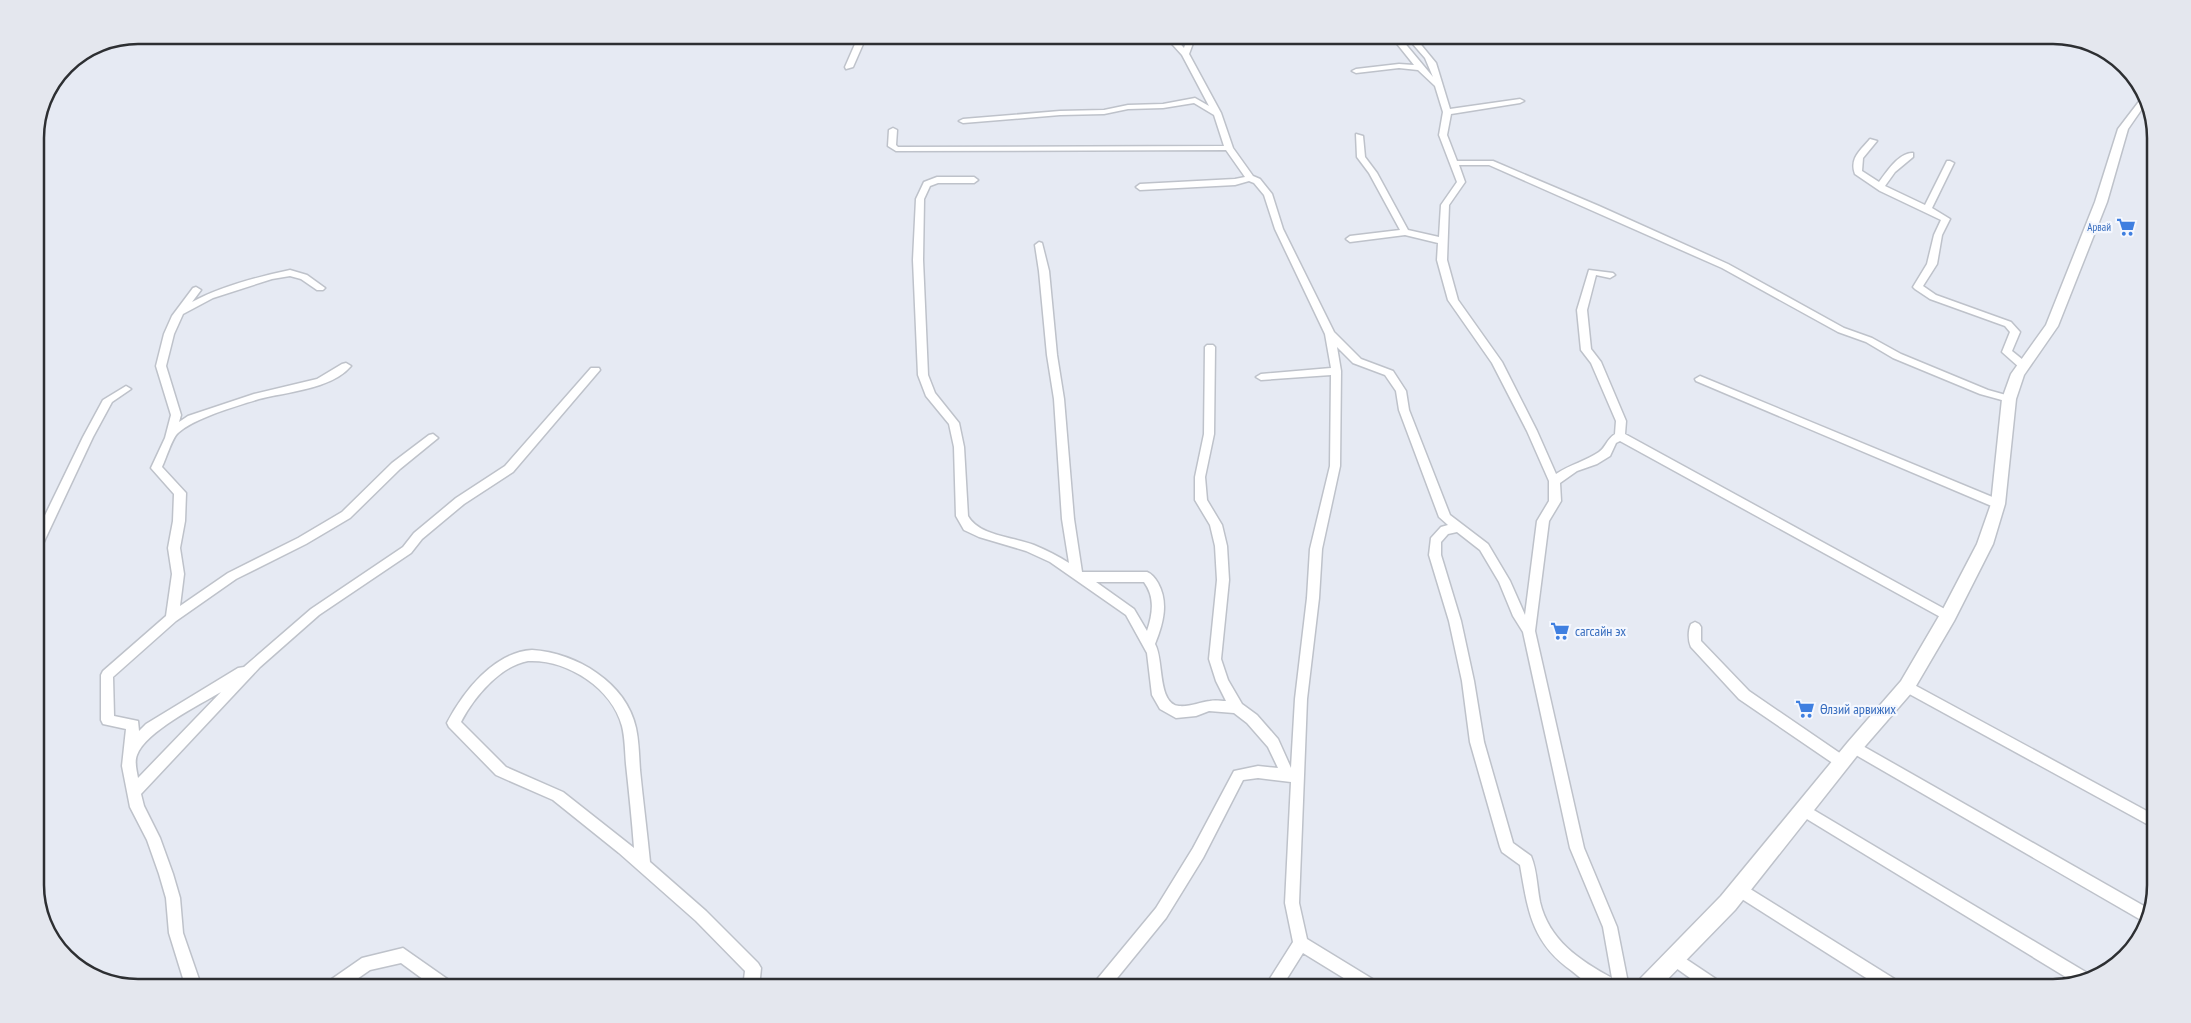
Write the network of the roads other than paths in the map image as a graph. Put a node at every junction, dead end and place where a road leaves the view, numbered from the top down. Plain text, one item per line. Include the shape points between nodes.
1 (859, 44) edge
2 (1176, 44) edge
3 (1189, 44) edge
4 (1401, 44) edge
5 (1417, 44) edge
6 (1185, 54) junction
7 (849, 67) dead end
8 (1420, 68) junction
9 (1356, 71) dead end
10 (1438, 85) junction
11 (1520, 101) dead end
12 (2141, 104) edge
13 (1447, 112) junction
14 (1217, 113) junction
15 (962, 122) dead end
16 (892, 130) dead end
17 (1358, 136) dead end
18 (1873, 142) dead end
19 (1229, 148) junction
20 (1910, 154) dead end
21 (1455, 163) junction
22 (1950, 163) dead end
23 (1250, 178) junction
24 (974, 180) dead end
25 (1140, 187) dead end
26 (1880, 187) junction
27 (1927, 209) junction
28 (1405, 232) junction
29 (1350, 239) dead end
30 (1444, 241) junction
31 (1039, 245) dead end
32 (1610, 275) dead end
33 (320, 288) dead end
34 (196, 290) dead end
35 (179, 313) junction
36 (1330, 334) junction
37 (1210, 347) dead end
38 (346, 366) dead end
39 (2024, 366) junction
40 (595, 370) dead end
41 (1336, 371) junction
42 (1261, 377) dead end
43 (1700, 379) dead end
44 (126, 389) dead end
45 (2008, 399) junction
46 (172, 432) junction
47 (1620, 436) junction
48 (433, 438) dead end
49 (1554, 481) junction
50 (1998, 504) junction
51 (1458, 528) junction
52 (44, 530) edge
53 (1079, 576) junction
54 (1948, 616) junction
55 (172, 618) junction
56 (1695, 627) dead end
57 (1529, 631) junction
58 (1149, 643) junction
59 (256, 663) junction
60 (1907, 686) junction
61 (1237, 708) junction
62 (1854, 747) junction
63 (130, 754) junction
64 (1842, 762) junction
65 (1293, 776) junction
66 (134, 792) junction
67 (1802, 810) junction
68 (2147, 818) edge
69 (642, 864) junction
70 (1739, 889) junction
71 (2143, 913) edge
72 (1301, 944) junction
73 (1674, 958) junction
74 (2078, 975) edge
75 (191, 979) edge
76 (343, 979) edge
77 (436, 979) edge
78 (752, 979) edge
79 (1106, 979) edge
80 (1278, 979) edge
81 (1359, 979) edge
82 (1597, 979) edge
83 (1619, 979) edge
84 (1654, 979) edge
85 (1704, 979) edge
86 (1882, 979) edge

1 - 7 street
2 - 6 street
3 - 6 street
4 - 8 street
5 - 10 street via 1437,71
6 - 14 street
8 - 9 street via 1399,66
8 - 10 street
10 - 13 street
11 - 13 street
12 - 39 main road via 2123,129 2101,202 2052,326
13 - 21 street via 1443,135
14 - 15 street via 1195,100 1104,112
14 - 19 street
16 - 19 street via 892,146 896,149
17 - 28 street via 1361,157
18 - 26 street via 1861,152 1857,168
19 - 23 street
20 - 26 street via 1892,170
21 - 30 street via 1460,182 1445,205
21 - 45 street via 1490,163 1596,208 1725,266 1841,330 1870,340 1896,356
22 - 27 street
23 - 25 street via 1235,182
23 - 36 street via 1268,194 1279,229
24 - 53 street via 936,180 927,184 920,199 918,260 923,375 930,394 954,423 959,447 962,516 968,527 1030,548
26 - 27 street
27 - 39 street via 1940,214 1946,221 1938,235 1932,264 1918,286 1933,297 2008,324 2014,332 2008,352
28 - 29 street
28 - 30 street
30 - 49 street via 1442,260 1453,300 1497,362
31 - 53 street via 1059,399 1068,519
32 - 47 street via 1592,272 1582,310 1586,350 1596,362 1621,421
33 - 35 street via 304,277 290,273 210,296
34 - 35 street
35 - 46 street via 169,334 161,366 176,415
36 - 41 street
36 - 51 street via 1357,361 1389,373 1401,391 1404,410 1432,487 1445,517
37 - 61 street via 1209,434 1200,477 1201,500 1216,525 1221,546 1223,580 1215,659 1222,681
38 - 46 street via 321,381 219,409 192,419
39 - 45 main road
40 - 59 street via 508,469 460,501 418,536 407,550 316,612
41 - 42 street
41 - 65 street via 1335,466 1316,548
43 - 50 street
44 - 52 street via 108,400
45 - 50 main road
46 - 55 street via 156,468 180,493 174,548 178,574
47 - 49 street via 1593,461 1573,468
47 - 54 street
48 - 55 street via 396,466 346,515 302,542 232,576
49 - 57 street via 1556,501 1543,520
50 - 54 main road via 1985,544
51 - 57 street via 1484,547
51 - 82 street via 1445,530 1435,541 1435,555 1455,622 1477,742 1507,847 1526,861 1538,919 1556,950
53 - 58 street via 1130,612
53 - 58 street via 1147,577 1160,597
54 - 60 main road
55 - 63 street via 107,675 108,720 133,725
56 - 64 street via 1695,643 1744,696
57 - 83 street via 1576,848 1610,927
58 - 61 street via 1158,695 1165,705 1176,712 1209,706
59 - 63 street via 151,728
59 - 66 street
60 - 62 main road
60 - 68 street
61 - 65 street via 1252,718 1273,743
62 - 64 main road
62 - 71 street
63 - 66 street
64 - 67 main road
65 - 72 street via 1292,904
65 - 79 street via 1258,772 1239,774 1198,853 1161,913
66 - 75 street via 137,807 166,874 173,898 176,933
67 - 70 main road
67 - 74 street
69 - 69 street via 558,796 501,771 454,723 461,707 474,692 512,660 542,657 588,672 609,692 623,712 629,727
69 - 78 street via 753,968
70 - 73 main road
70 - 86 street
72 - 80 street
72 - 81 street
73 - 84 main road
73 - 85 street
76 - 77 street via 367,962 403,955

